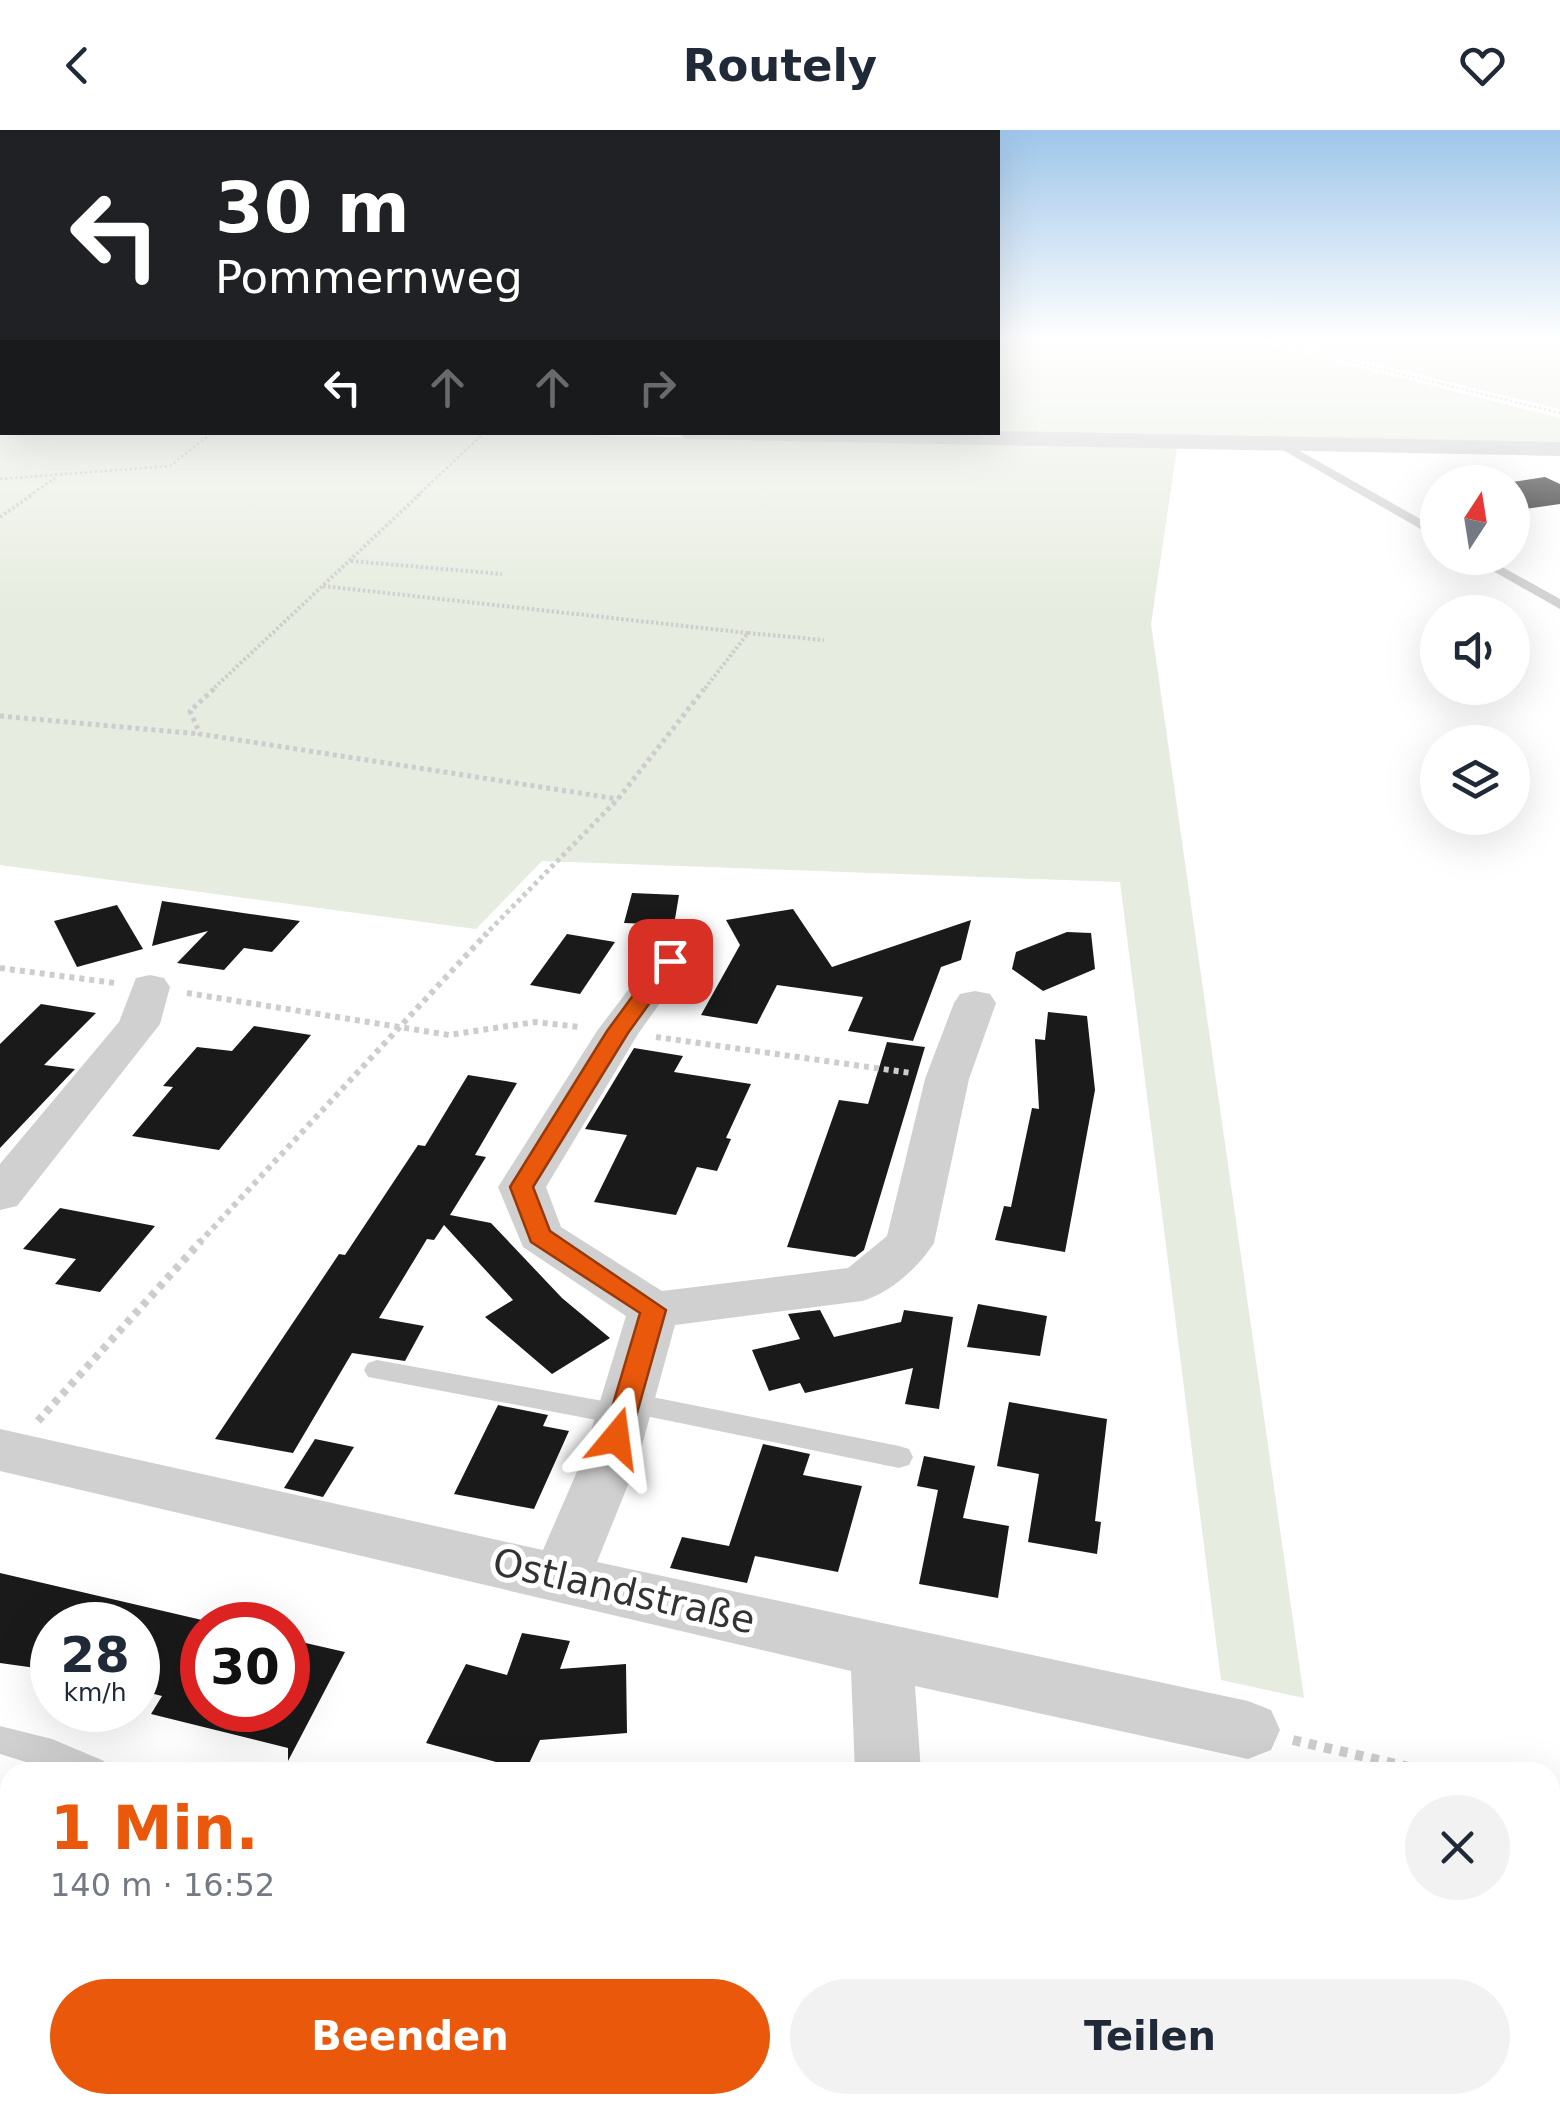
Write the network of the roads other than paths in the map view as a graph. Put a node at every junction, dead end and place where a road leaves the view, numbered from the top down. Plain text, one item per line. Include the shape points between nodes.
1 (834, 435) edge
2 (1280, 444) junction
3 (1560, 449) edge
4 (1420, 524) edge
5 (1507, 575) edge
6 (1560, 605) edge
7 (670, 961) dead end
8 (150, 987) road end
9 (975, 1003) dead end
10 (0, 1196) edge
11 (654, 1310) junction
12 (377, 1370) dead end
13 (625, 1408) junction
14 (5, 1451) edge
15 (899, 1457) dead end
16 (562, 1576) junction
17 (882, 1652) junction
18 (1248, 1730) road end
19 (0, 1740) edge
20 (70, 1762) edge
21 (888, 1762) edge

1 - 2 street
2 - 3 street
2 - 4 lane
5 - 6 lane
7 - 11 street via 618,1031 522,1187 540,1236
8 - 10 street via 138,1024
9 - 11 street via 947,1078 910,1243 862,1284
11 - 13 street
12 - 13 lane
13 - 15 lane
13 - 16 street
14 - 16 street, Ostlandstraße
16 - 17 street, Ostlandstraße
17 - 18 street, Ostlandstraße
17 - 21 street
19 - 20 lane

